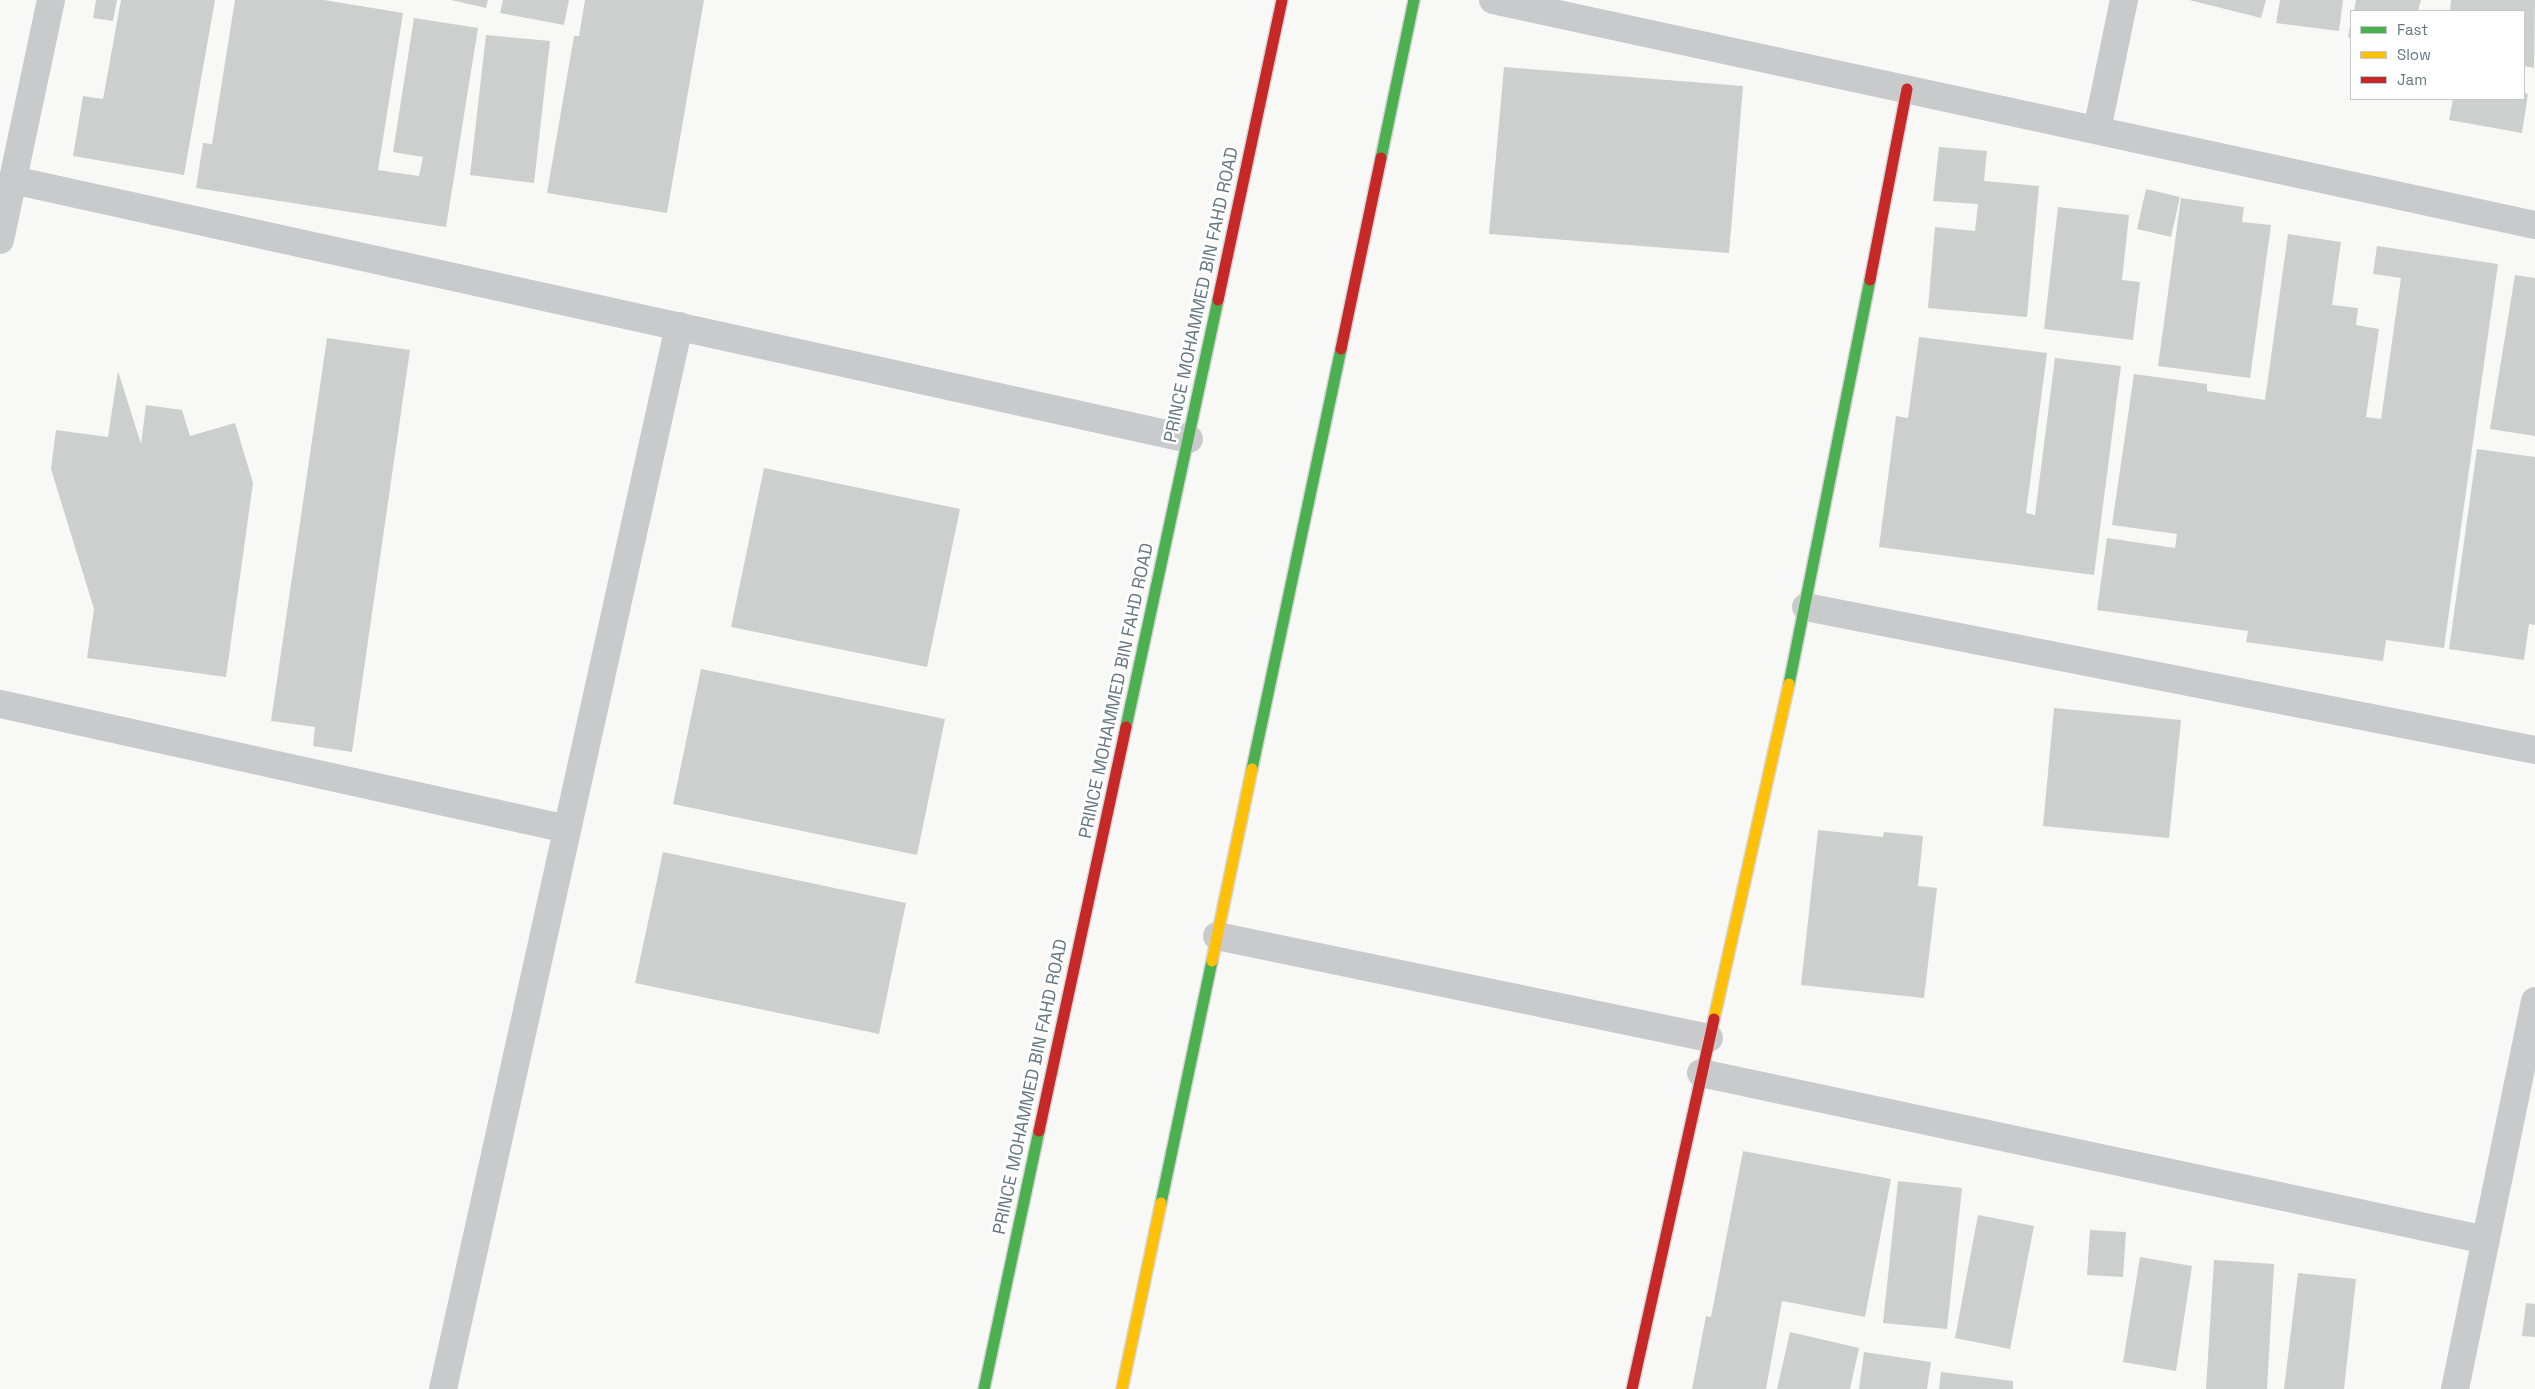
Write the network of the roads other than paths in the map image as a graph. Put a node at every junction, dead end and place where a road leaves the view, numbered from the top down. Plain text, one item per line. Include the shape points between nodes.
1 (51, 0) edge
2 (1282, 0) edge
3 (1414, 0) edge
4 (1493, 0) edge
5 (2124, 0) edge
6 (1907, 89) junction
7 (2097, 130) junction
8 (13, 180) junction
9 (2535, 225) edge
10 (0, 240) edge
11 (679, 326) junction
12 (1189, 439) junction
13 (1806, 607) junction
14 (0, 704) edge
15 (2535, 750) edge
16 (567, 829) junction
17 (1217, 936) junction
18 (2535, 1000) edge
19 (1710, 1038) junction
20 (1701, 1073) junction
21 (2486, 1240) junction
22 (443, 1389) edge
23 (984, 1389) edge
24 (1122, 1389) edge
25 (1632, 1389) edge
26 (2456, 1389) edge

1 - 8 street
2 - 12 street, PRINCE MOHAMMED BIN FAHD ROAD
3 - 17 street
4 - 6 street
5 - 7 street
6 - 7 street
6 - 13 street
7 - 9 street
8 - 10 street
8 - 11 street
11 - 12 street
11 - 16 street
12 - 23 street, PRINCE MOHAMMED BIN FAHD ROAD
13 - 15 street
13 - 19 street
14 - 16 street
16 - 22 street
17 - 19 street
17 - 24 street
18 - 21 street
19 - 20 street
20 - 21 street
20 - 25 street
21 - 26 street

